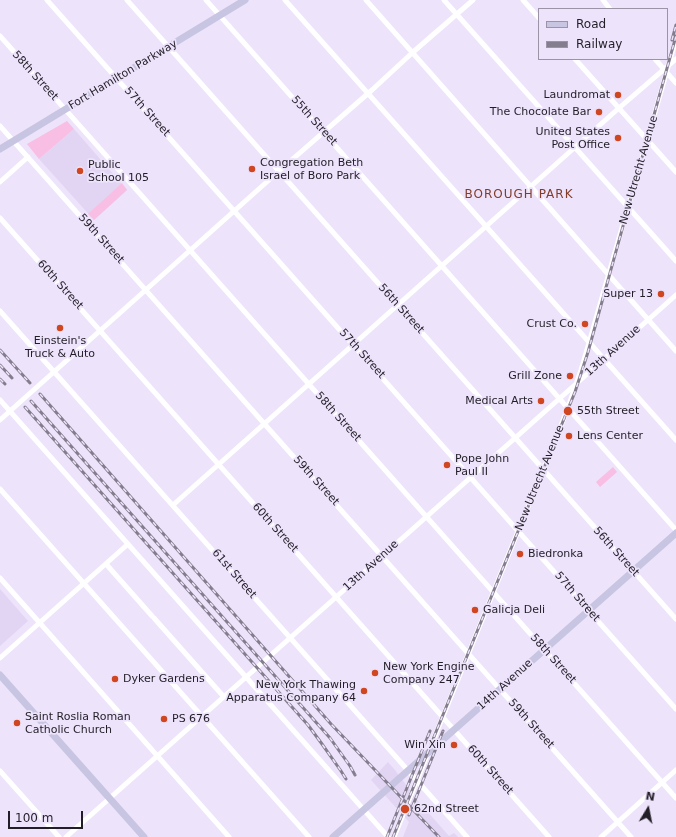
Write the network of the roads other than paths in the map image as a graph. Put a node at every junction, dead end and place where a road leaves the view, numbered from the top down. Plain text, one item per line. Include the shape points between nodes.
1 (47, 0) edge
2 (127, 0) edge
3 (206, 0) edge
4 (245, 0) edge
5 (285, 0) edge
6 (366, 0) edge
7 (444, 0) edge
8 (473, 0) edge
9 (523, 0) edge
10 (602, 0) edge
11 (609, 8) edge
12 (457, 14) junction
13 (220, 16) junction
14 (538, 17) edge
15 (0, 36) edge
16 (676, 39) edge
17 (168, 47) junction
18 (412, 53) junction
19 (676, 59) edge
20 (577, 60) edge
21 (656, 60) edge
22 (669, 65) junction
23 (665, 71) junction
24 (117, 78) junction
25 (676, 83) edge
26 (368, 93) junction
27 (619, 108) junction
28 (65, 109) junction
29 (0, 126) edge
30 (324, 133) junction
31 (647, 140) junction
32 (13, 141) junction
33 (575, 148) junction
34 (0, 149) edge
35 (28, 157) junction
36 (279, 171) junction
37 (676, 172) edge
38 (0, 182) edge
39 (530, 187) junction
40 (628, 207) junction
41 (235, 211) junction
42 (0, 218) edge
43 (486, 226) junction
44 (191, 250) junction
45 (676, 261) edge
46 (442, 266) junction
47 (609, 276) junction
48 (146, 290) junction
49 (676, 295) edge
50 (397, 305) junction
51 (0, 311) edge
52 (648, 320) junction
53 (100, 331) junction
54 (590, 343) junction
55 (353, 344) junction
56 (676, 351) edge
57 (604, 359) junction
58 (54, 372) junction
59 (576, 383) junction
60 (309, 384) junction
61 (560, 398) junction
62 (0, 400) edge
63 (568, 408) junction
64 (10, 411) junction
65 (0, 420) edge
66 (264, 423) junction
67 (515, 438) junction
68 (676, 440) edge
69 (218, 464) junction
70 (543, 469) junction
71 (471, 477) junction
72 (0, 489) edge
73 (173, 504) junction
74 (427, 517) junction
75 (518, 530) junction
76 (676, 530) edge
77 (676, 533) edge
78 (128, 544) junction
79 (382, 556) junction
80 (106, 564) junction
81 (633, 571) junction
82 (0, 578) edge
83 (84, 584) junction
84 (493, 592) junction
85 (336, 597) junction
86 (589, 610) junction
87 (676, 619) edge
88 (39, 623) junction
89 (290, 638) junction
90 (544, 650) junction
91 (468, 653) junction
92 (0, 658) edge
93 (0, 675) edge
94 (246, 677) junction
95 (500, 689) junction
96 (224, 697) junction
97 (676, 708) edge
98 (202, 716) junction
99 (443, 718) junction
100 (454, 730) junction
101 (429, 752) junction
102 (157, 756) junction
103 (676, 770) edge
104 (0, 771) edge
105 (408, 771) junction
106 (417, 781) junction
107 (662, 782) junction
108 (110, 798) junction
109 (676, 798) edge
110 (364, 810) junction
111 (618, 822) junction
112 (59, 837) edge
113 (66, 837) edge
114 (144, 837) edge
115 (229, 837) edge
116 (308, 837) edge
117 (333, 837) edge
118 (388, 837) edge
119 (394, 837) edge
120 (467, 837) edge
121 (549, 837) edge
122 (601, 837) edge
123 (631, 837) edge

1 - 24 street, 57th Street
2 - 17 street, 56th Street
3 - 13 street, 55th Street
4 - 13 main road, Fort Hamilton Parkway
5 - 26 street
6 - 18 street
7 - 12 street
8 - 12 street
9 - 14 street
10 - 11 street
12 - 18 street
12 - 33 street
13 - 17 main road, Fort Hamilton Parkway
13 - 30 street, 55th Street
15 - 28 street, 58th Street
16 - 22 street, New Utrecht Avenue
17 - 24 main road, Fort Hamilton Parkway
17 - 36 street, 56th Street
18 - 26 street
18 - 39 street
19 - 22 street
20 - 27 street
21 - 23 street
22 - 23 street, New Utrecht Avenue
23 - 25 street
23 - 27 street
23 - 31 street, New Utrecht Avenue
24 - 28 main road, Fort Hamilton Parkway
24 - 41 street, 57th Street
26 - 30 street
26 - 43 street
27 - 31 street
27 - 33 street
28 - 32 main road, Fort Hamilton Parkway
28 - 44 street, 58th Street
29 - 32 street, 59th Street
30 - 36 street
30 - 46 street, 55th Street
31 - 37 street
31 - 40 street, New Utrecht Avenue
32 - 34 main road, Fort Hamilton Parkway
32 - 35 street, 59th Street
33 - 39 street
33 - 40 street
35 - 38 street
35 - 48 street, 59th Street
36 - 41 street
36 - 50 street, 56th Street
39 - 43 street
39 - 47 street
40 - 45 street
40 - 47 street, New Utrecht Avenue
41 - 44 street
41 - 55 street, 57th Street
42 - 53 street, 60th Street
43 - 46 street
43 - 54 street
44 - 48 street
44 - 60 street, 58th Street
46 - 50 street
46 - 61 street, 55th Street
47 - 52 street
47 - 54 street, New Utrecht Avenue
48 - 53 street
48 - 66 street, 59th Street
49 - 52 street, 13th Avenue
50 - 55 street
50 - 67 street, 56th Street
51 - 58 street, 61st Street
52 - 56 street
52 - 57 street, 13th Avenue
53 - 58 street
53 - 69 street, 60th Street
54 - 57 street
54 - 59 street, New Utrecht Avenue
55 - 60 street
55 - 71 street, 57th Street
57 - 59 street, 13th Avenue
57 - 68 street
58 - 64 street
58 - 73 street, 61st Street
59 - 61 street, 13th Avenue
59 - 63 street, New Utrecht Avenue
60 - 66 street
60 - 74 street, 58th Street
61 - 63 street, 55th Street
61 - 67 street, 13th Avenue
62 - 64 street
63 - 70 street, New Utrecht Avenue
63 - 76 street, 55th Street
64 - 65 street
64 - 78 street
66 - 69 street
66 - 79 street, 59th Street
67 - 70 street, 56th Street
67 - 71 street, 13th Avenue
69 - 73 street
69 - 85 street, 60th Street
70 - 75 street, New Utrecht Avenue
70 - 81 street, 56th Street
71 - 74 street, 13th Avenue
71 - 75 street, 57th Street
72 - 83 street
73 - 89 street, 61st Street
74 - 79 street, 13th Avenue
74 - 84 street, 58th Street
75 - 84 street, New Utrecht Avenue
75 - 86 street, 57th Street
77 - 81 main road, 14th Avenue
78 - 80 street
78 - 94 street
79 - 85 street, 13th Avenue
79 - 91 street, 59th Street
80 - 83 street
80 - 96 street
81 - 86 main road, 14th Avenue
81 - 87 street, 56th Street
82 - 88 street
83 - 88 street
83 - 98 street
84 - 90 street, 58th Street
84 - 91 street, New Utrecht Avenue
85 - 89 street, 13th Avenue
85 - 99 street, 60th Street
86 - 90 main road, 14th Avenue
86 - 97 street, 57th Street
88 - 92 street
88 - 102 street
89 - 94 street, 13th Avenue
89 - 105 street, 61st Street
90 - 95 main road, 14th Avenue
90 - 107 street, 58th Street
91 - 95 street, 59th Street
91 - 99 street, New Utrecht Avenue
93 - 108 main road
94 - 96 street, 13th Avenue
94 - 110 street
95 - 100 main road, 14th Avenue
95 - 111 street, 59th Street
96 - 98 street, 13th Avenue
98 - 102 street, 13th Avenue
98 - 116 street
99 - 100 street, 60th Street
99 - 101 street, New Utrecht Avenue
100 - 101 main road, 14th Avenue
100 - 121 street, 60th Street
101 - 105 main road, 14th Avenue
101 - 106 street, New Utrecht Avenue
102 - 108 street, 13th Avenue
102 - 115 street
103 - 107 street
104 - 112 street
105 - 106 street, 61st Street
105 - 110 main road, 14th Avenue
106 - 119 street, New Utrecht Avenue
106 - 120 street, 61st Street
107 - 109 street, 58th Street
107 - 111 street
108 - 113 street, 13th Avenue
108 - 114 main road
110 - 117 main road, 14th Avenue
110 - 118 street
111 - 122 street
111 - 123 street, 59th Street

